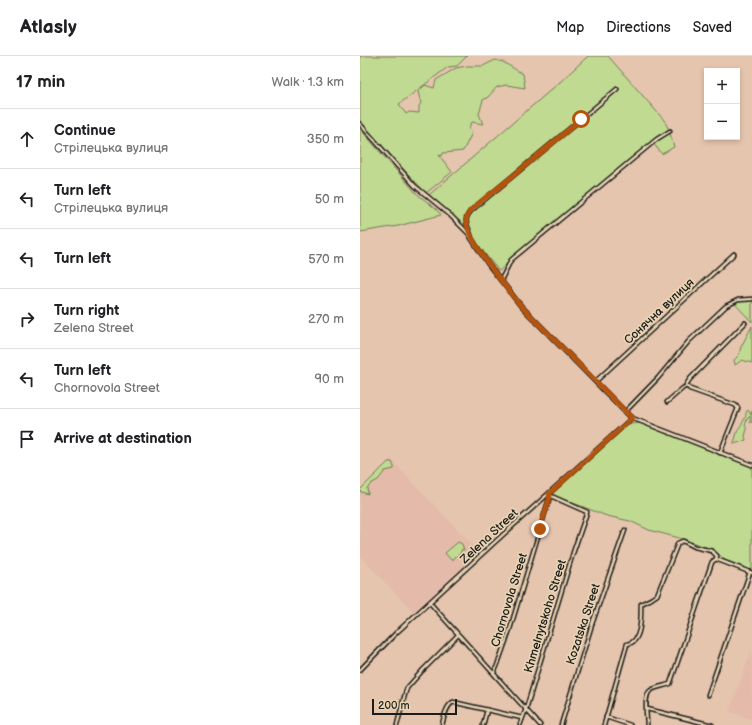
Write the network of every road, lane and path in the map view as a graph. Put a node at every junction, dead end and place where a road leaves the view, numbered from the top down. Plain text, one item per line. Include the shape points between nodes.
1 (617, 89) dead end
2 (360, 124) edge
3 (670, 131) dead end
4 (471, 236) junction
5 (734, 254) dead end
6 (501, 281) junction
7 (752, 299) edge
8 (744, 323) dead end
9 (596, 381) junction
10 (687, 386) junction
11 (667, 402) dead end
12 (625, 412) junction
13 (632, 418) junction
14 (720, 453) junction
15 (752, 465) edge
16 (550, 495) junction
17 (625, 530) dead end
18 (716, 559) junction
19 (751, 572) edge
20 (430, 603) junction
21 (458, 635) junction
22 (360, 670) edge
23 (494, 673) junction
24 (708, 695) dead end
25 (526, 709) junction
26 (647, 709) junction
27 (487, 710) junction
28 (606, 717) junction
29 (522, 718) junction
30 (397, 725) edge
31 (442, 725) edge
32 (483, 725) edge
33 (520, 725) edge
34 (540, 725) edge
35 (561, 725) edge
36 (604, 725) edge
37 (630, 725) edge
38 (647, 725) edge
39 (712, 725) edge

1 - 4 street via 471,211 466,217
2 - 4 street via 414,186
3 - 6 street via 511,260
4 - 6 street
5 - 9 street, Сонячна вулиця
6 - 9 street via 521,306
7 - 12 street via 738,300 726,306 689,341
8 - 10 street via 690,379
9 - 12 street
10 - 11 street
10 - 14 street via 738,408
12 - 13 street
13 - 14 street
13 - 16 street, Zelena Street
14 - 15 street
16 - 20 street, Zelena Street
16 - 23 street, Chornovola Street via 510,629
16 - 25 street, Khmelnytskoho Street via 587,512
17 - 35 street, Kozatska Street via 593,621
18 - 19 street
18 - 26 street via 712,562 670,684 648,692 645,701
18 - 28 street via 715,553 683,541 678,542 657,595 641,604 637,638 627,644
19 - 24 street
20 - 21 street
20 - 22 street, Zelena Street
21 - 23 street
21 - 30 street via 407,688
23 - 25 street
25 - 29 street, Khmelnytskoho Street
25 - 34 street
26 - 38 street
26 - 39 street
27 - 29 street
27 - 31 street via 453,702 448,706
27 - 32 street
28 - 36 street
28 - 37 street
29 - 33 street, Khmelnytskoho Street

